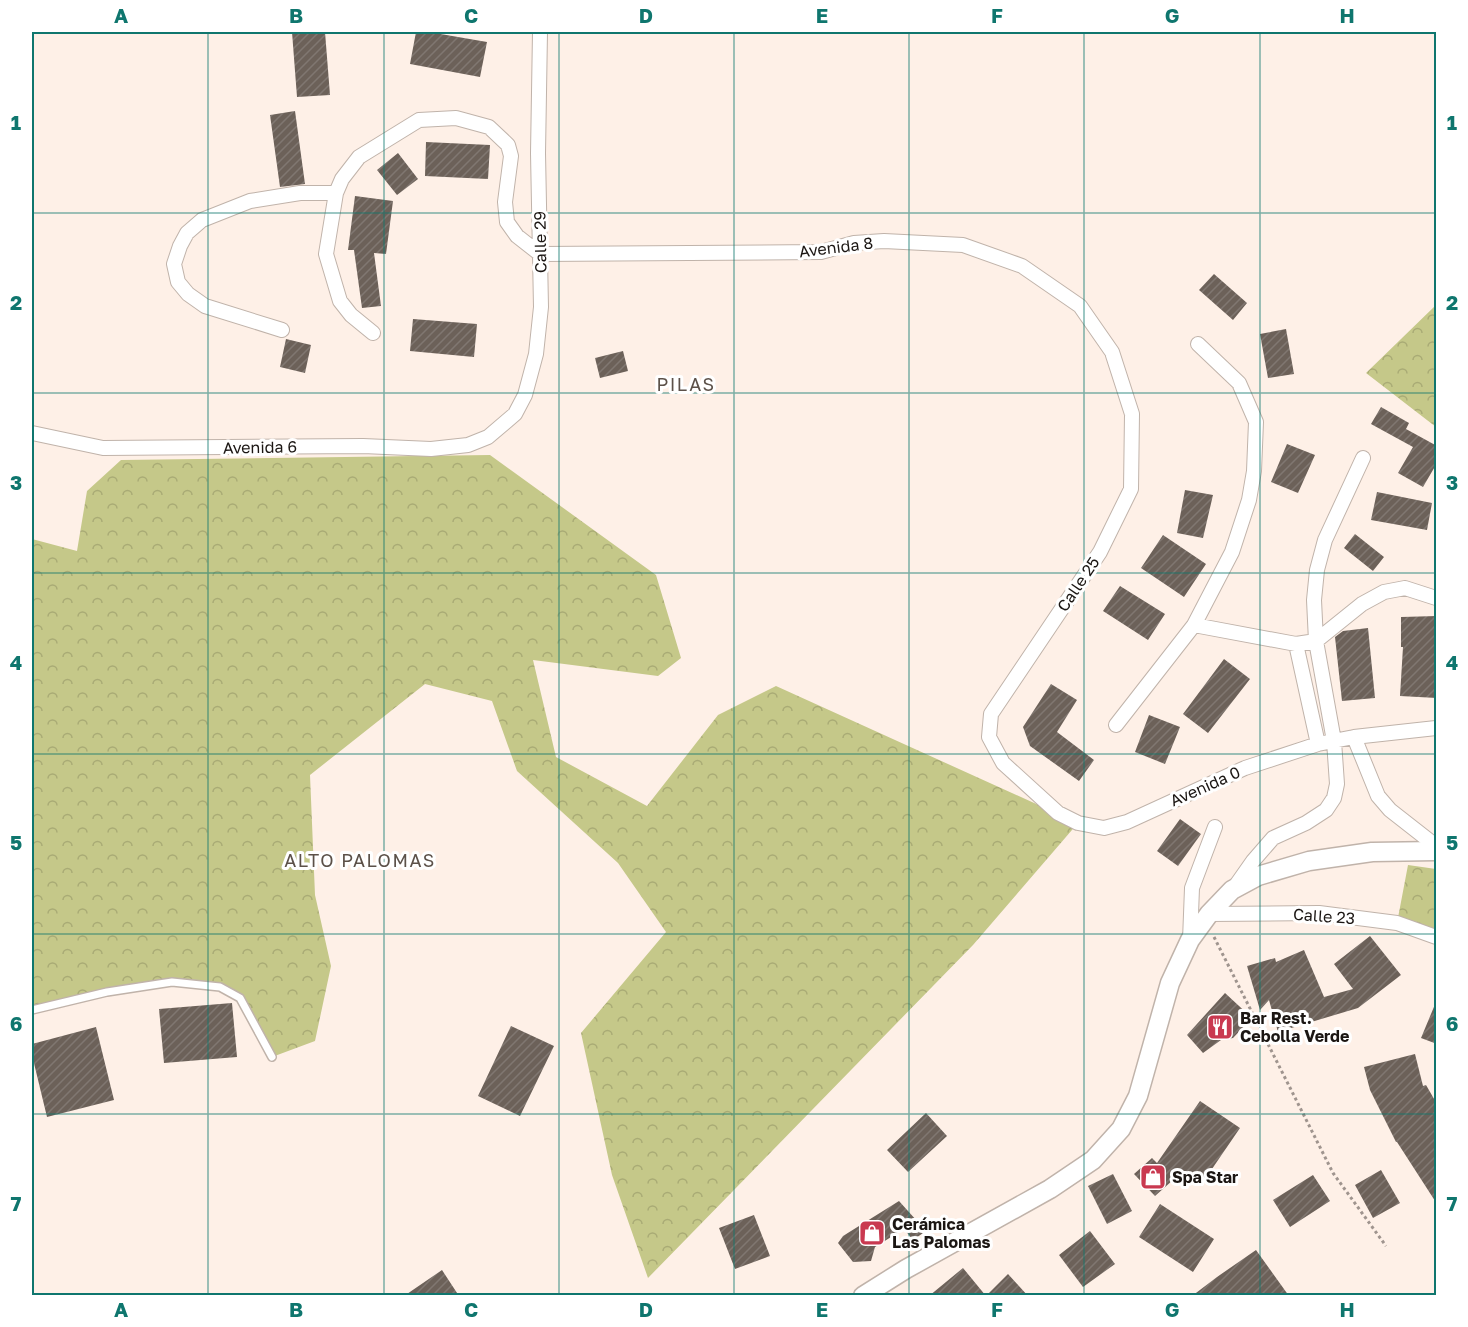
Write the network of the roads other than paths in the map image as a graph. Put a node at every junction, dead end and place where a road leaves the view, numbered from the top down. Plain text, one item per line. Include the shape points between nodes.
1 (540, 32) edge
2 (336, 193) junction
3 (540, 254) junction
4 (1080, 306) joint
5 (282, 330) dead end
6 (373, 333) dead end
7 (1198, 344) dead end
8 (32, 433) edge
9 (488, 437) joint
10 (1363, 458) dead end
11 (1437, 598) edge
12 (1194, 625) junction
13 (1316, 641) junction
14 (1296, 644) junction
15 (1116, 725) dead end
16 (1437, 728) edge
17 (1354, 737) junction
18 (1334, 741) junction
19 (1318, 744) junction
20 (1078, 823) joint
21 (1215, 827) dead end
22 (1437, 846) edge
23 (1437, 851) edge
24 (1232, 890) junction
25 (1207, 917) junction
26 (1437, 937) edge
27 (1190, 940) junction
28 (32, 1010) edge
29 (272, 1057) dead end
30 (862, 1296) edge

1 - 3 street, Calle 29
2 - 3 street via 359,157 419,120 456,118 489,127 508,145 511,156 505,202 507,222 517,236
2 - 5 street via 300,193 250,201 202,220 187,233 180,246 174,264 178,282 188,294 205,306
2 - 6 street via 327,254 340,301
3 - 4 street, Avenida 8 via 821,252 854,243 884,241 963,244 1023,266
3 - 9 street, Calle 29 via 541,307 536,354 525,395 515,414
4 - 20 street, Calle 25 via 1112,352 1132,414 1131,489 1100,552 991,714 988,737 1003,764 1058,813
7 - 12 street via 1239,383 1256,422 1249,500 1232,552
8 - 9 street, Avenida 6 via 103,448 431,449 468,445
10 - 13 street via 1325,540 1317,570
11 - 13 street via 1406,588 1383,592 1362,603
12 - 14 street
12 - 15 street
13 - 14 street
13 - 18 street
14 - 19 street
16 - 17 street, Avenida 0
17 - 18 street, Avenida 0
17 - 22 street via 1378,796
18 - 19 street, Avenida 0
18 - 24 street via 1337,784 1326,810 1273,838
19 - 20 street, Avenida 0 via 1245,768 1127,822 1104,828
21 - 27 street via 1192,888
23 - 24 main road via 1372,852 1309,861 1258,876
24 - 25 main road
25 - 26 street, Calle 23 via 1318,913 1397,923
25 - 27 main road
27 - 30 main road via 1170,983 1138,1096 1121,1129 1093,1160 1050,1189
28 - 29 lane via 172,982 220,987 240,998

